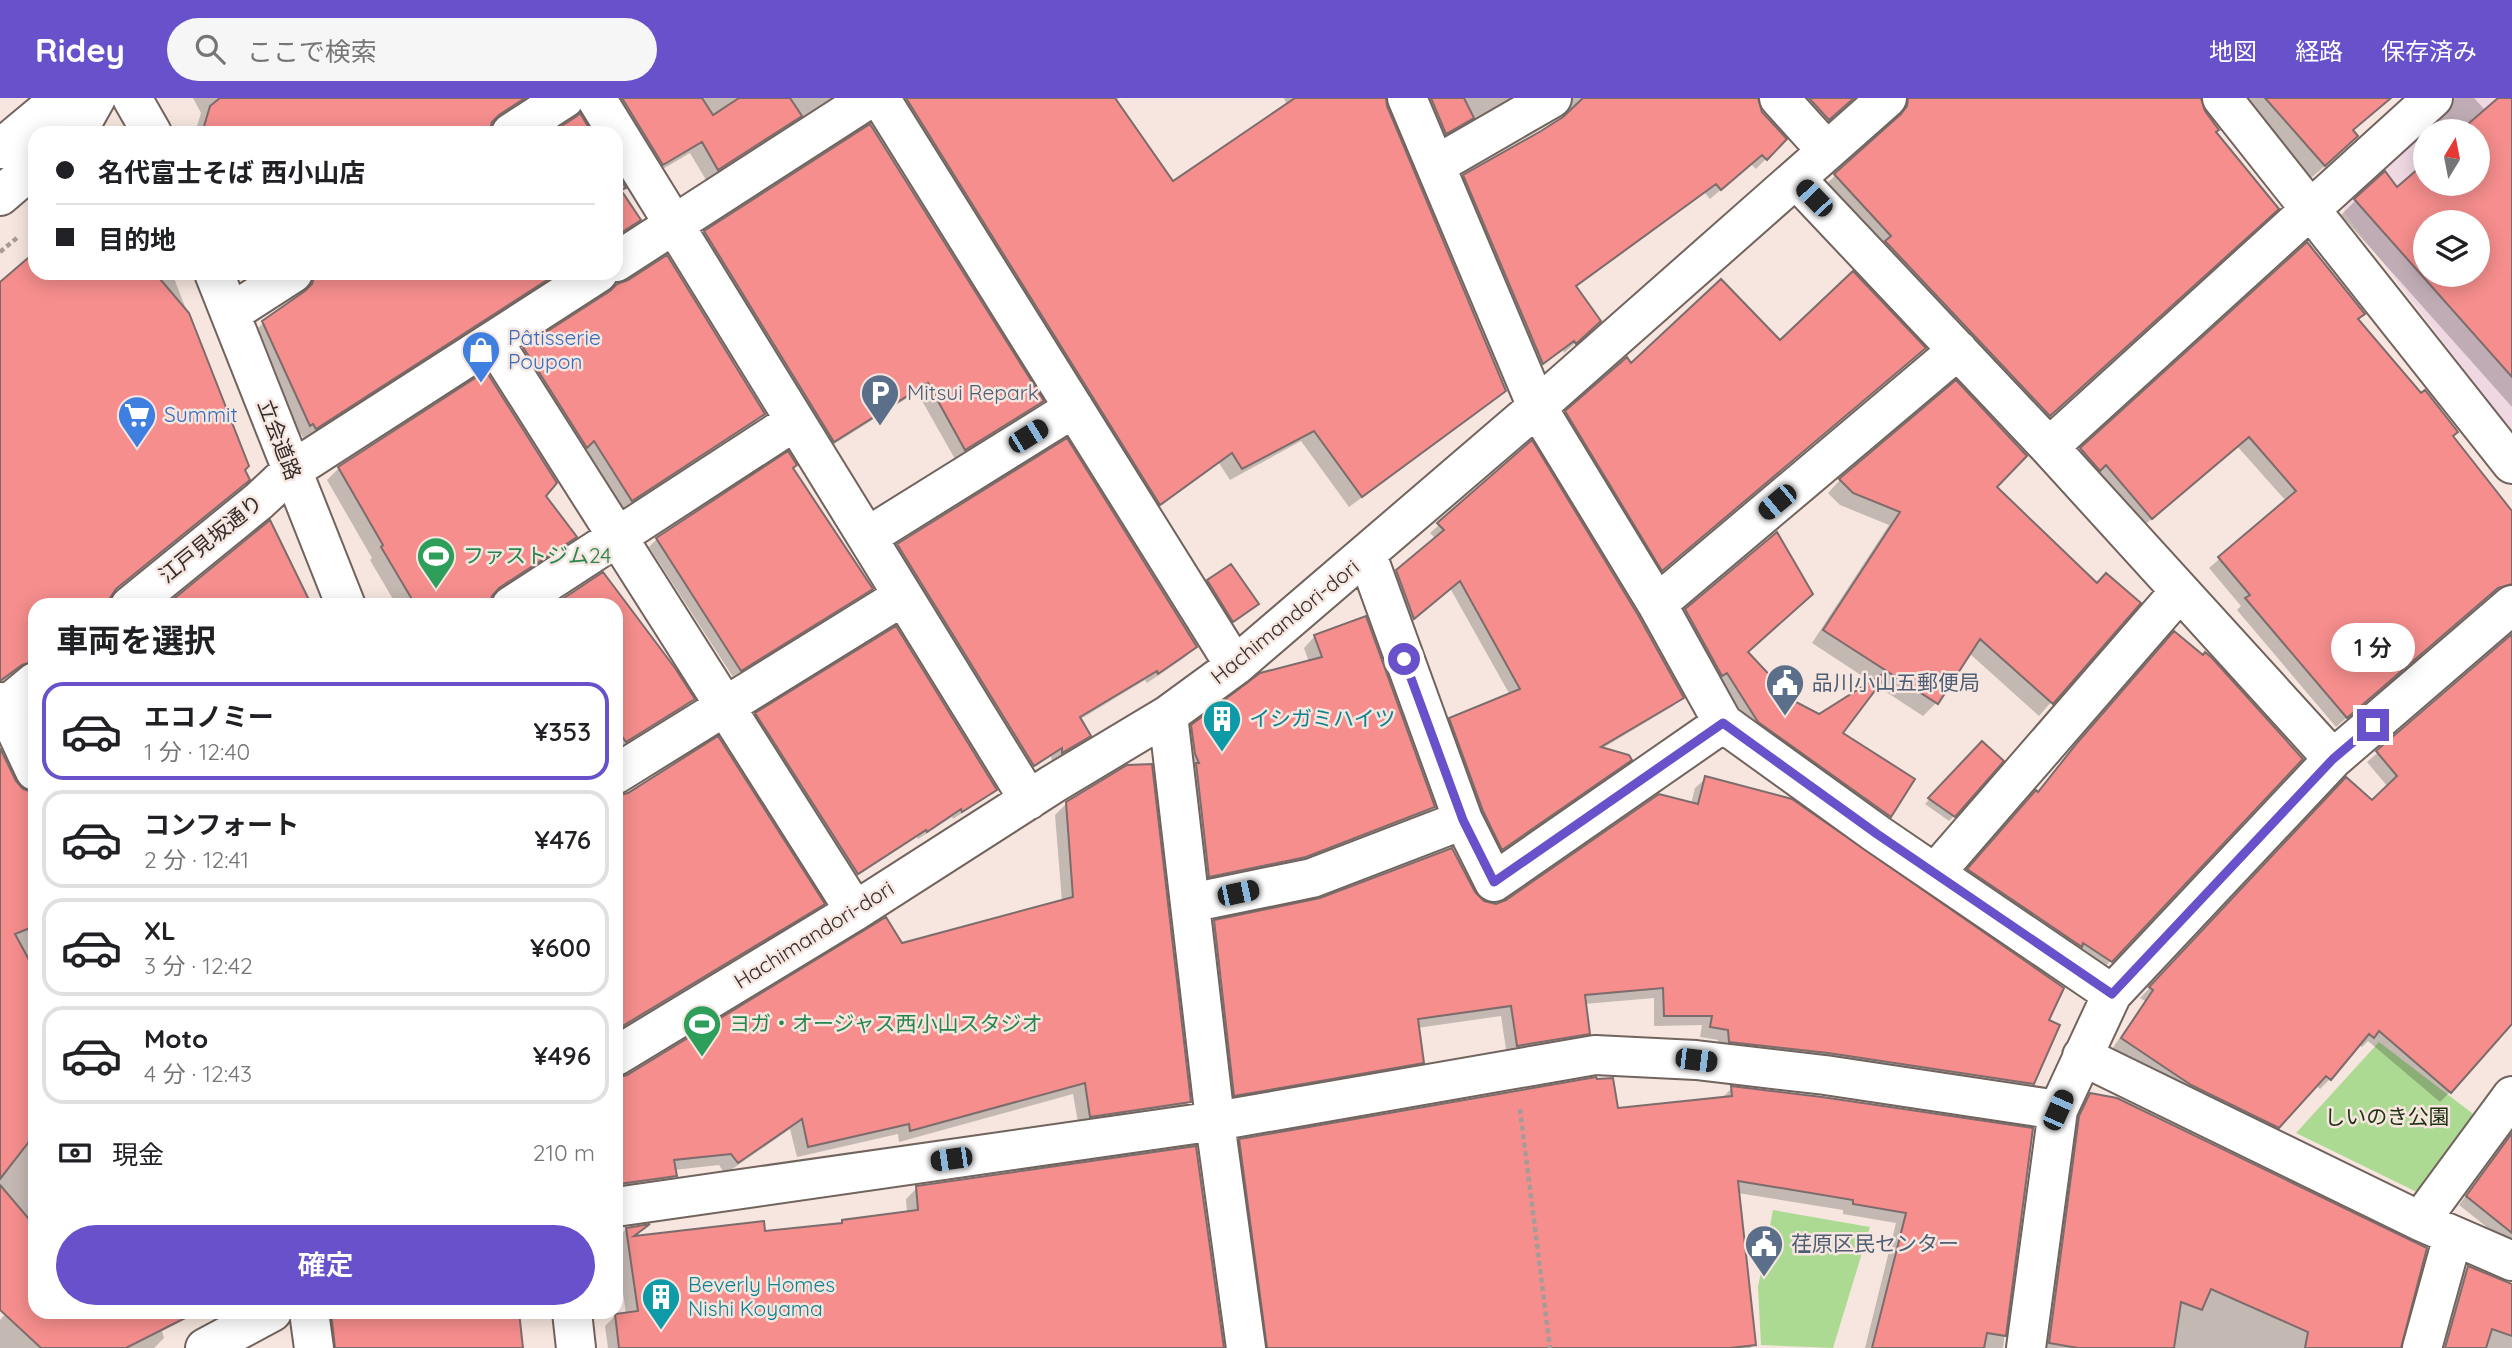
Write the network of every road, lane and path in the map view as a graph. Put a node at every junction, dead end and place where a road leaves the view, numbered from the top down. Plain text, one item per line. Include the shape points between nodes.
1 (80, 98) edge
2 (96, 98) edge
3 (565, 98) edge
4 (596, 98) edge
5 (870, 98) edge
6 (880, 98) edge
7 (1407, 98) edge
8 (1552, 98) edge
9 (1779, 98) edge
10 (1887, 98) edge
11 (2222, 98) edge
12 (2433, 98) edge
13 (822, 111) edge
14 (78, 126) edge
15 (522, 126) edge
16 (614, 126) edge
17 (623, 141) edge
18 (0, 149) edge
19 (1827, 151) junction
20 (1436, 165) junction
21 (28, 172) edge
22 (1796, 179) junction
23 (0, 196) edge
24 (2309, 210) junction
25 (675, 224) junction
26 (623, 257) edge
27 (217, 280) edge
28 (282, 280) edge
29 (587, 280) edge
30 (231, 313) junction
31 (493, 341) junction
32 (1958, 350) junction
33 (1537, 407) junction
34 (1074, 408) junction
35 (795, 421) junction
36 (2049, 447) junction
37 (2512, 464) edge
38 (291, 471) junction
39 (617, 537) junction
40 (867, 537) junction
41 (1367, 555) junction
42 (2180, 591) junction
43 (903, 596) junction
44 (140, 598) edge
45 (343, 598) edge
46 (523, 598) edge
47 (1657, 604) junction
48 (2512, 605) edge
49 (1235, 666) junction
50 (28, 687) edge
51 (2, 706) edge
52 (724, 706) junction
53 (1168, 715) junction
54 (1723, 723) junction
55 (28, 757) edge
56 (2333, 759) junction
57 (623, 770) edge
58 (1029, 800) junction
59 (1463, 820) junction
60 (1935, 873) junction
61 (1190, 903) junction
62 (855, 911) junction
63 (2112, 994) junction
64 (623, 1052) edge
65 (2082, 1056) junction
66 (1515, 1069) junction
67 (2512, 1096) edge
68 (2058, 1110) junction
69 (1216, 1121) junction
70 (623, 1206) edge
71 (2437, 1228) junction
72 (2512, 1261) edge
73 (259, 1319) edge
74 (310, 1319) edge
75 (573, 1319) edge
76 (205, 1348) edge
77 (314, 1348) edge
78 (576, 1348) edge
79 (1245, 1348) edge
80 (1550, 1348) edge
81 (2026, 1348) edge
82 (2422, 1348) edge

1 - 18 street via 60,99
2 - 14 street
3 - 15 street
4 - 16 street
5 - 13 street
6 - 34 street
7 - 20 street
8 - 20 street
9 - 19 street
10 - 19 street, Hachimandori-dori
11 - 24 street
12 - 24 street
13 - 25 street
17 - 25 street
19 - 22 street, Hachimandori-dori
20 - 33 street
21 - 23 street
22 - 32 street
22 - 33 street, Hachimandori-dori
24 - 36 street
24 - 37 street
25 - 26 street
25 - 35 street
27 - 30 street, 立会道路
28 - 30 street
29 - 31 street, 江戸見坂通り
30 - 38 street, 立会道路
31 - 38 street, 江戸見坂通り
31 - 39 street
32 - 36 street
32 - 47 street
33 - 41 street, Hachimandori-dori
33 - 47 street
34 - 40 street
34 - 49 street
35 - 39 street
35 - 40 street
36 - 42 street
38 - 44 street, 江戸見坂通り
38 - 45 street, 立会道路
39 - 46 street
39 - 52 street
40 - 43 street
41 - 49 street, Hachimandori-dori
41 - 59 street
42 - 56 street
42 - 60 street
43 - 52 street
43 - 58 street
47 - 54 street
48 - 56 street
49 - 53 street, Hachimandori-dori
50 - 51 street
51 - 55 street
52 - 57 street
52 - 62 street
53 - 58 street, Hachimandori-dori
53 - 61 street
54 - 59 street via 1494,882
54 - 60 street
56 - 63 street
58 - 62 street, Hachimandori-dori
59 - 61 street via 1312,878
60 - 63 street
61 - 69 street
62 - 64 street, Hachimandori-dori
63 - 65 street
65 - 68 street
65 - 71 street
66 - 68 street via 1595,1055 1696,1060 1825,1074
66 - 69 street
66 - 80 path
67 - 71 street
68 - 81 street
69 - 70 street
69 - 79 street
71 - 72 street
71 - 82 street
73 - 76 street
74 - 77 street
75 - 78 street

